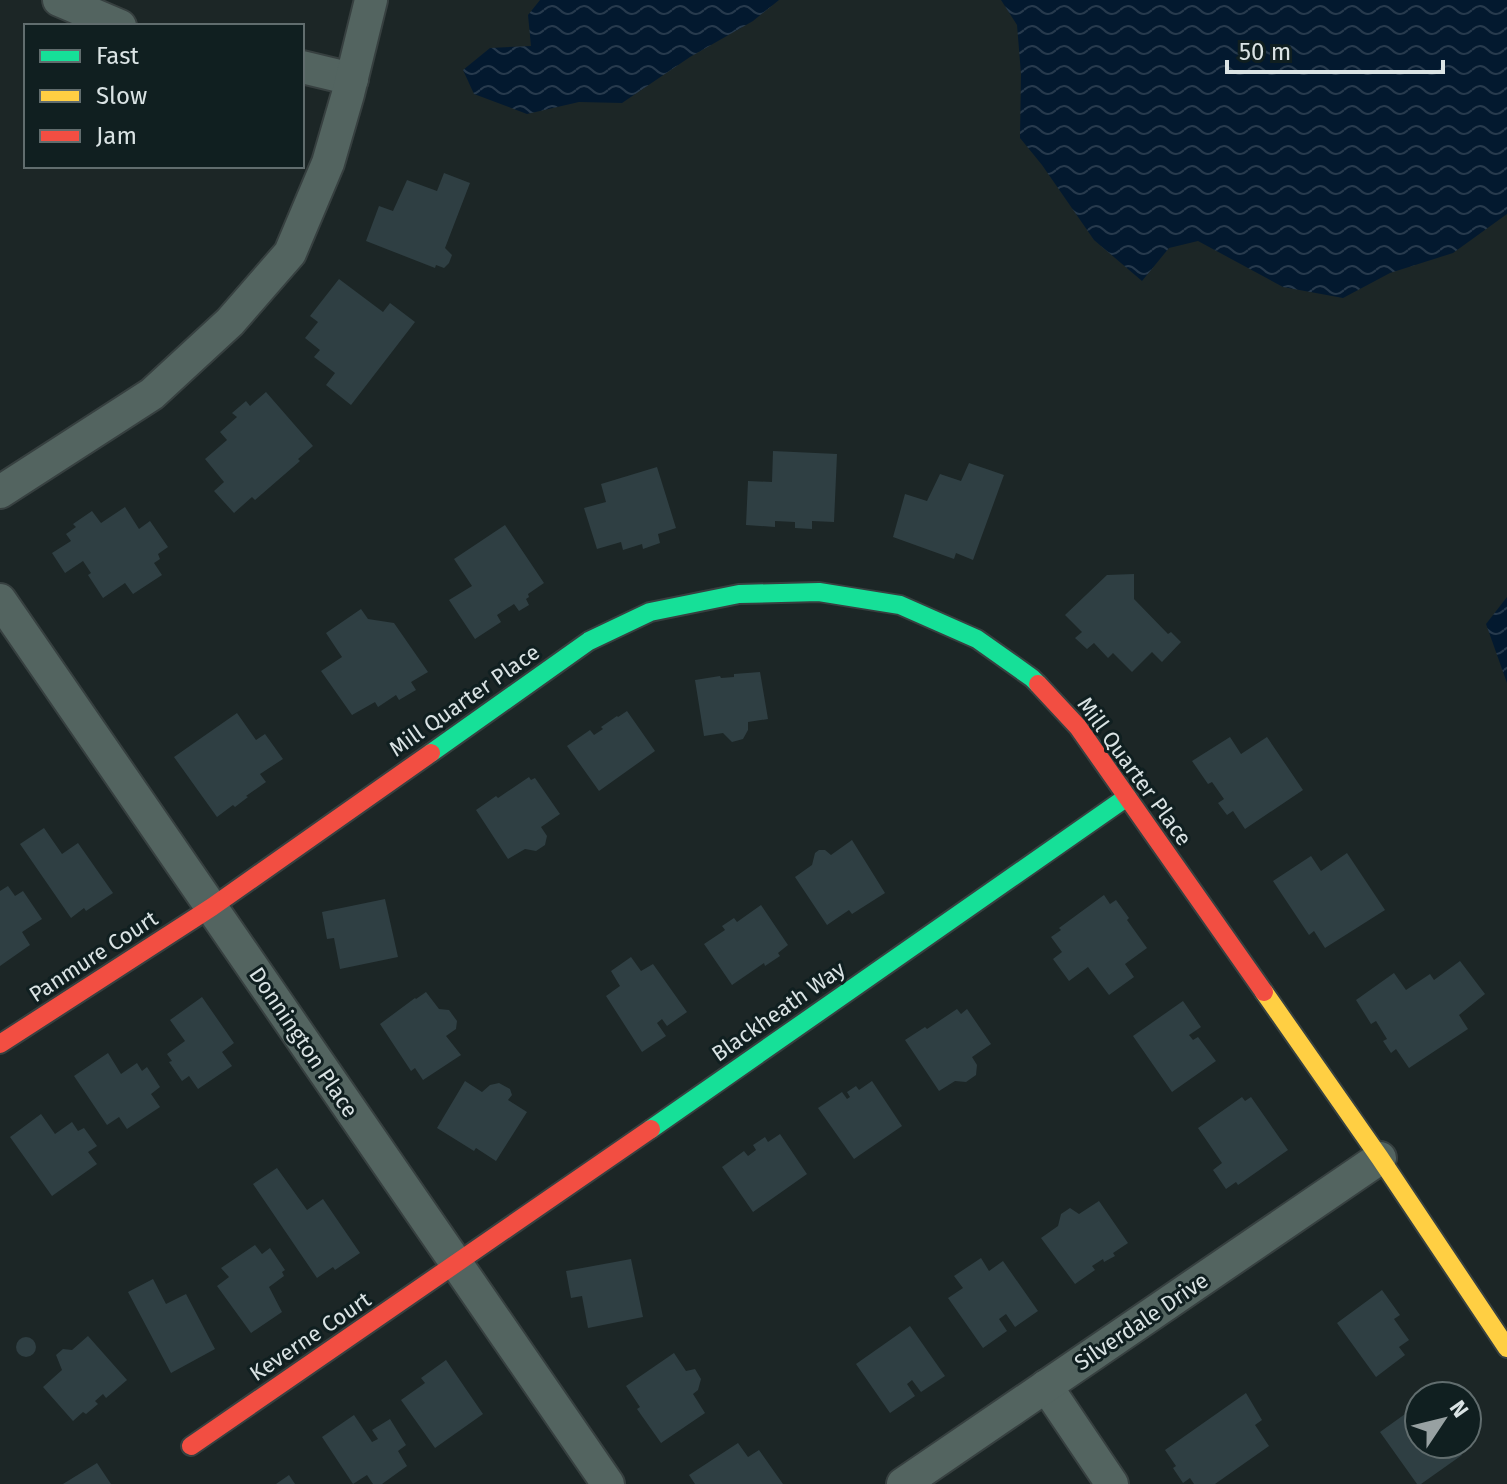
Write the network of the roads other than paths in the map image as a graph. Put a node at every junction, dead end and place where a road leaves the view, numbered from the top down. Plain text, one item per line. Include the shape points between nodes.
1 (59, 0) edge
2 (371, 0) edge
3 (115, 24) edge
4 (304, 67) edge
5 (352, 79) junction
6 (0, 492) edge
7 (0, 600) edge
8 (1127, 797) junction
9 (212, 907) junction
10 (0, 1044) edge
11 (1380, 1158) junction
12 (457, 1264) junction
13 (1507, 1348) edge
14 (1046, 1386) junction
15 (191, 1446) dead end
16 (608, 1484) edge
17 (903, 1484) edge
18 (1112, 1484) edge

1 - 3 street
2 - 5 street
4 - 5 street
5 - 6 street via 328,163 290,253 230,322 152,394
7 - 9 street, Donnington Place
8 - 9 street, Mill Quarter Place via 1078,727 1032,678 977,639 900,605 819,592 739,594 650,612 589,641
8 - 11 street, Mill Quarter Place
8 - 12 street, Blackheath Way
9 - 10 street, Panmure Court
9 - 12 street, Donnington Place
11 - 13 street, Mill Quarter Place
11 - 14 street, Silverdale Drive
12 - 15 street, Keverne Court
12 - 16 street, Donnington Place
14 - 17 street, Silverdale Drive
14 - 18 street

